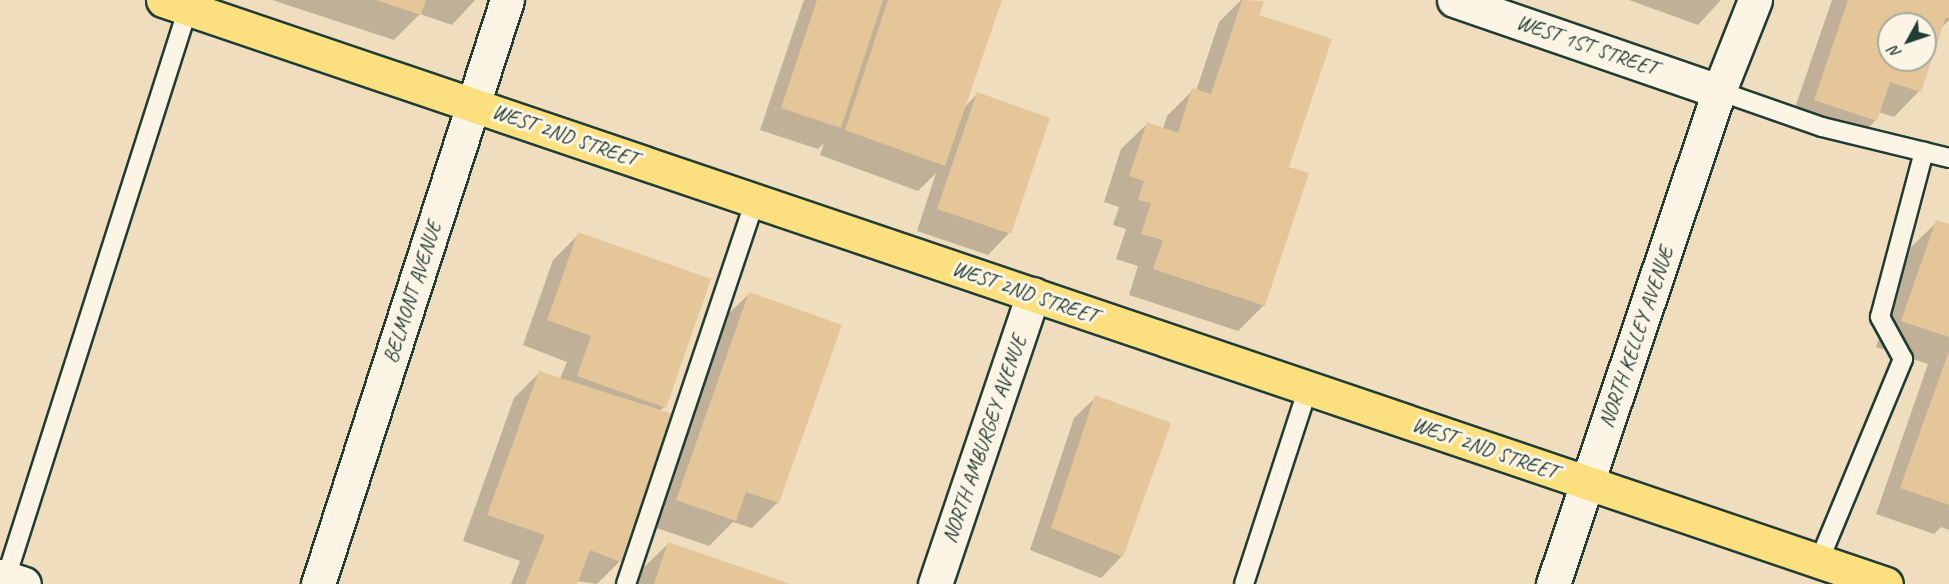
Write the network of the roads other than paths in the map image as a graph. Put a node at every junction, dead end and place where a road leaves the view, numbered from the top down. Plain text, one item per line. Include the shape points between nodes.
1 (507, 0) edge
2 (1454, 0) edge
3 (1755, 0) edge
4 (176, 4) edge
5 (1719, 91) junction
6 (472, 104) junction
7 (1924, 152) junction
8 (1949, 158) edge
9 (755, 200) junction
10 (1033, 294) junction
11 (1308, 388) junction
12 (1587, 483) junction
13 (1819, 561) junction
14 (8, 580) edge
15 (318, 584) edge
16 (626, 584) edge
17 (935, 584) edge
18 (1244, 584) edge
19 (1553, 584) edge
20 (1886, 584) edge

1 - 6 street, BELMONT AVENUE
2 - 5 street, WEST 1ST STREET
3 - 5 street, NORTH KELLEY AVENUE
4 - 6 main road, WEST 2ND STREET
4 - 14 lane
5 - 7 lane via 1822,127
5 - 12 street, NORTH KELLEY AVENUE
6 - 9 main road, WEST 2ND STREET
6 - 15 street, BELMONT AVENUE
7 - 8 lane
7 - 13 lane via 1880,317 1903,359
9 - 10 main road, WEST 2ND STREET
9 - 16 lane
10 - 11 main road, WEST 2ND STREET
10 - 17 street, NORTH AMBURGEY AVENUE
11 - 12 main road, WEST 2ND STREET
11 - 18 lane
12 - 13 main road, WEST 2ND STREET
12 - 19 street, NORTH KELLEY AVENUE
13 - 20 main road, WEST 2ND STREET

